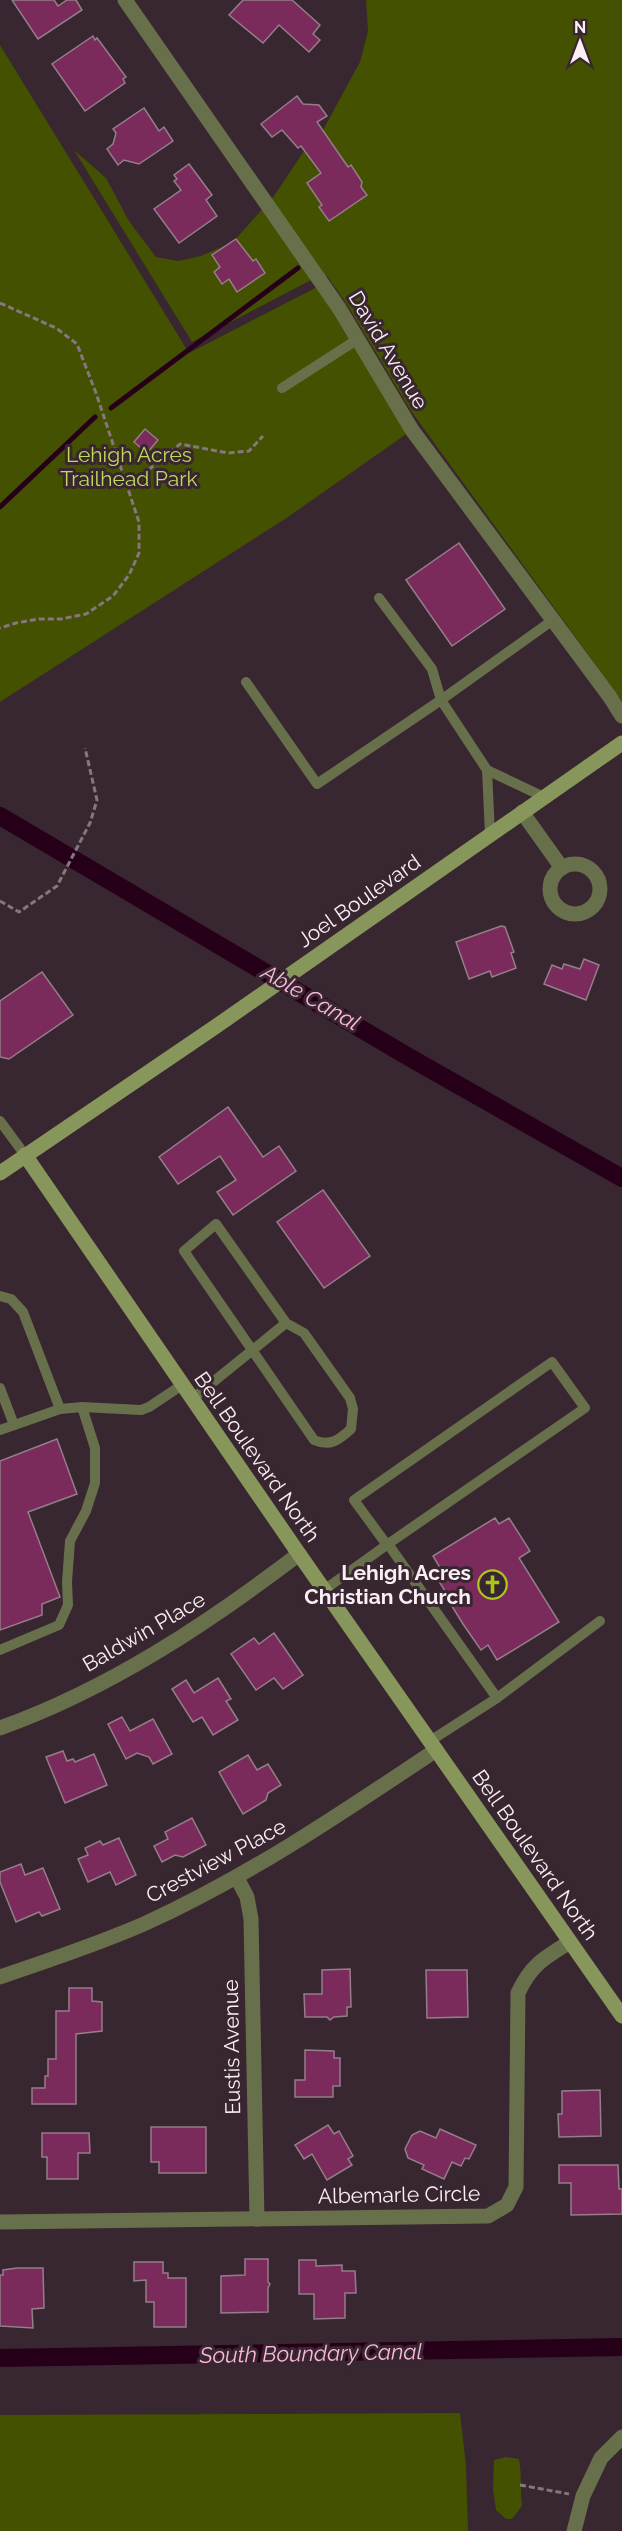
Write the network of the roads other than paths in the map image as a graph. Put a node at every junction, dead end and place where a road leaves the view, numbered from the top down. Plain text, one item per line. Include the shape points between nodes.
1 (125, 0) edge
2 (358, 339) junction
3 (282, 388) dead end
4 (379, 598) dead end
5 (553, 620) junction
6 (246, 682) dead end
7 (441, 700) junction
8 (622, 716) edge
9 (622, 743) edge
10 (487, 770) junction
11 (544, 797) junction
12 (522, 812) junction
13 (490, 835) junction
14 (562, 868) dead end
15 (0, 1121) edge
16 (25, 1155) junction
17 (0, 1173) edge
18 (0, 1296) edge
19 (286, 1323) junction
20 (253, 1350) junction
21 (182, 1385) junction
22 (0, 1388) edge
23 (192, 1399) junction
24 (82, 1407) junction
25 (60, 1409) junction
26 (14, 1425) junction
27 (0, 1430) edge
28 (388, 1544) junction
29 (299, 1554) junction
30 (324, 1590) junction
31 (600, 1621) dead end
32 (0, 1650) edge
33 (498, 1698) junction
34 (0, 1728) edge
35 (433, 1745) junction
36 (237, 1878) junction
37 (570, 1942) junction
38 (0, 1977) edge
39 (622, 2016) edge
40 (257, 2219) junction
41 (0, 2222) edge
42 (622, 2437) edge
43 (574, 2531) edge

1 - 2 street, David Avenue
2 - 3 lane
2 - 5 street, David Avenue via 412,430
4 - 7 lane via 432,669
5 - 7 lane
5 - 8 street, David Avenue
6 - 7 lane via 317,784
7 - 10 lane
9 - 11 street, Joel Boulevard
10 - 11 lane
10 - 13 lane
11 - 12 street, Joel Boulevard
12 - 13 street, Joel Boulevard
12 - 14 street
13 - 16 street, Joel Boulevard
15 - 16 lane
16 - 17 street, Joel Boulevard
16 - 21 street, Bell Boulevard North
18 - 25 lane via 11,1299 22,1312
19 - 20 lane
19 - 20 lane via 304,1332 350,1398 351,1430 337,1441 324,1444 314,1440
19 - 20 lane via 216,1224 184,1251
20 - 23 lane
21 - 23 street, Bell Boulevard North
21 - 24 lane via 141,1410
22 - 26 lane
23 - 29 street, Bell Boulevard North
24 - 25 lane
24 - 32 lane via 95,1448 95,1483 70,1541 68,1605 59,1625
25 - 26 lane
26 - 27 lane
28 - 28 lane via 354,1500 552,1362 585,1408
28 - 30 lane
28 - 33 lane
29 - 30 street, Bell Boulevard North
29 - 34 street, Baldwin Place via 242,1597 129,1668
30 - 35 street, Bell Boulevard North
31 - 33 lane
33 - 35 lane
35 - 36 street, Crestview Place via 296,1843
35 - 37 street, Bell Boulevard North
36 - 38 street, Crestview Place via 146,1923
36 - 40 street, Eustis Avenue via 247,1897 251,1919
37 - 39 street, Bell Boulevard North
37 - 40 street, Albemarle Circle via 540,1961 526,1976 518,1994 517,2168 516,2187 507,2205 488,2216
40 - 41 street, Albemarle Circle
42 - 43 street via 600,2458 583,2496

